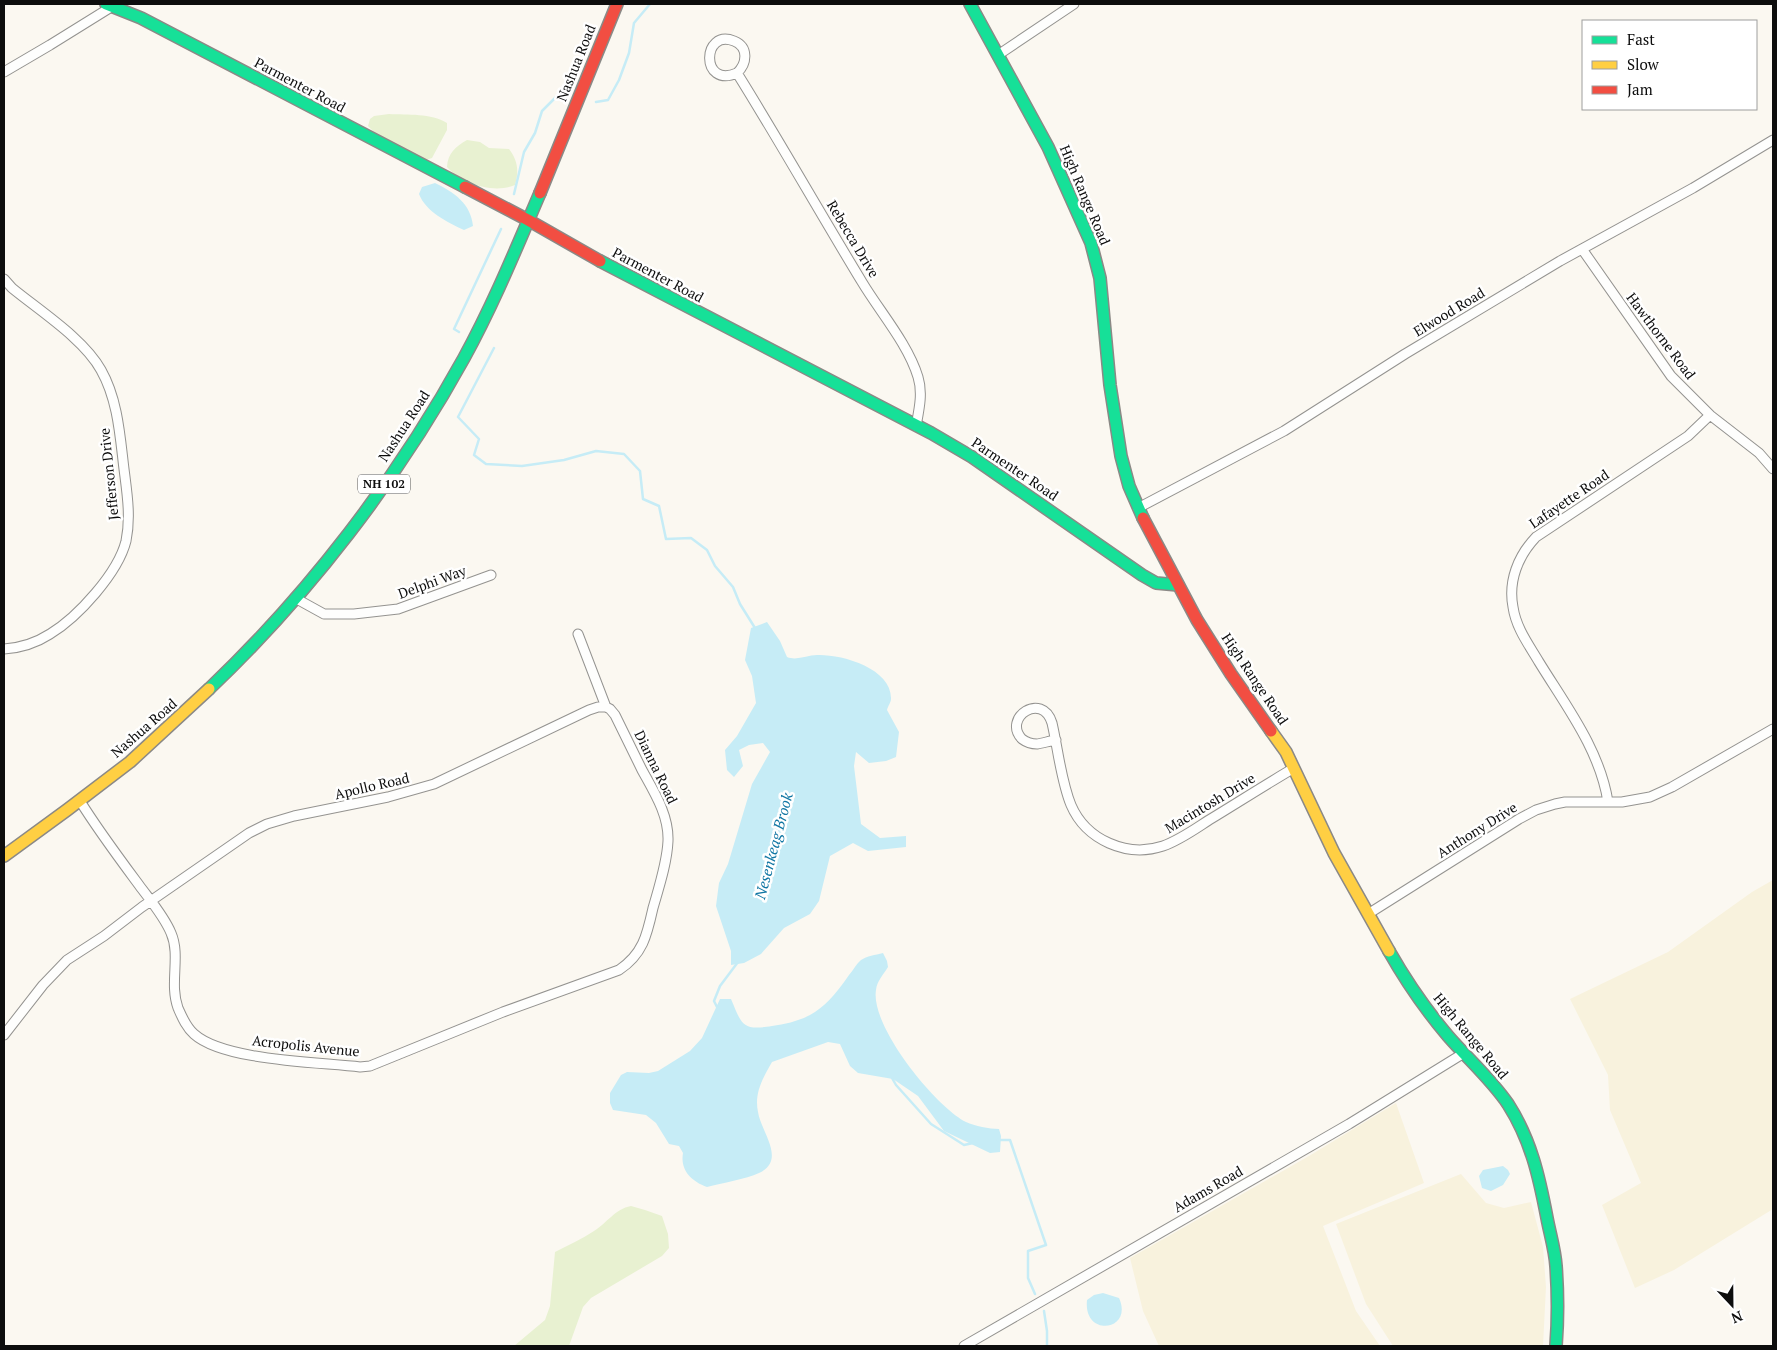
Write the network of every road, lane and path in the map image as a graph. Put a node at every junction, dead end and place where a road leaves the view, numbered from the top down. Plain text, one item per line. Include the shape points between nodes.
1 (616, 4) edge
2 (970, 4) edge
3 (1074, 4) edge
4 (112, 5) edge
5 (998, 55) junction
6 (4, 72) edge
7 (737, 73) junction
8 (1773, 140) edge
9 (528, 220) junction
10 (1582, 249) junction
11 (4, 279) edge
12 (1710, 415) junction
13 (916, 426) junction
14 (1773, 469) edge
15 (1138, 508) junction
16 (491, 575) dead end
17 (1178, 585) junction
18 (295, 598) junction
19 (578, 634) dead end
20 (4, 649) edge
21 (606, 707) junction
22 (1773, 729) edge
23 (1056, 740) junction
24 (1294, 768) junction
25 (80, 801) junction
26 (1608, 802) junction
27 (4, 856) edge
28 (151, 902) junction
29 (1368, 914) junction
30 (634, 958) joint
31 (4, 1035) edge
32 (1464, 1053) junction
33 (964, 1346) edge
34 (1556, 1346) edge

1 - 9 street, Nashua Road / NH 102
2 - 5 street, High Range Road
3 - 5 street
4 - 6 street
4 - 9 street, Parmenter Road
5 - 15 street, High Range Road via 1048,147 1091,243 1100,278 1110,385 1120,448
7 - 7 street via 746,58 742,47 732,40 715,44 709,54 714,71 725,76
7 - 13 street, Rebecca Drive via 907,352 918,378 920,407
8 - 10 street, Elwood Road
9 - 13 street, Parmenter Road via 582,252
9 - 18 street, Nashua Road / NH 102 via 484,318 429,416 370,503
10 - 12 street, Hawthorne Road via 1665,368
10 - 15 street, Elwood Road via 1405,354 1284,431
11 - 20 street, Jefferson Drive via 85,349 102,372 117,417 129,512 120,558 92,596 50,634 23,646
12 - 14 street, Hawthorne Road
12 - 26 street, Lafayette Road via 1688,436 1536,537 1522,555 1512,580 1512,606 1518,625 1594,754
13 - 17 street, Parmenter Road via 972,457 1142,576 1156,583
15 - 17 street, High Range Road
16 - 18 street, Delphi Way via 398,609 324,614
17 - 24 street, High Range Road via 1231,674 1276,736
18 - 25 street, Nashua Road / NH 102 via 236,663 167,730
19 - 21 street, Dianna Road
21 - 28 street, Apollo Road via 589,710 434,784 267,824 241,838
21 - 30 street, Dianna Road via 615,715 664,812 668,830 667,850 647,934
22 - 26 street, Anthony Drive via 1665,790 1641,799
23 - 23 street, Macintosh Drive via 1047,713 1036,708 1021,715 1017,726 1025,741 1036,744
23 - 24 street, Macintosh Drive via 1067,792 1076,815 1102,840 1138,850 1173,842
24 - 29 street, High Range Road via 1320,828
25 - 27 street, Nashua Road / NH 102
25 - 28 street, Acropolis Avenue
26 - 29 street, Anthony Drive via 1564,802 1528,814
28 - 30 street, Acropolis Avenue via 172,935 174,991 187,1026 209,1043 265,1058 360,1067 379,1064 503,1012 619,970
28 - 31 street, Apollo Road via 58,968
29 - 32 street, High Range Road via 1425,1007
32 - 33 street, Adams Road via 1350,1124
32 - 34 street, High Range Road via 1507,1103 1533,1154 1556,1265

